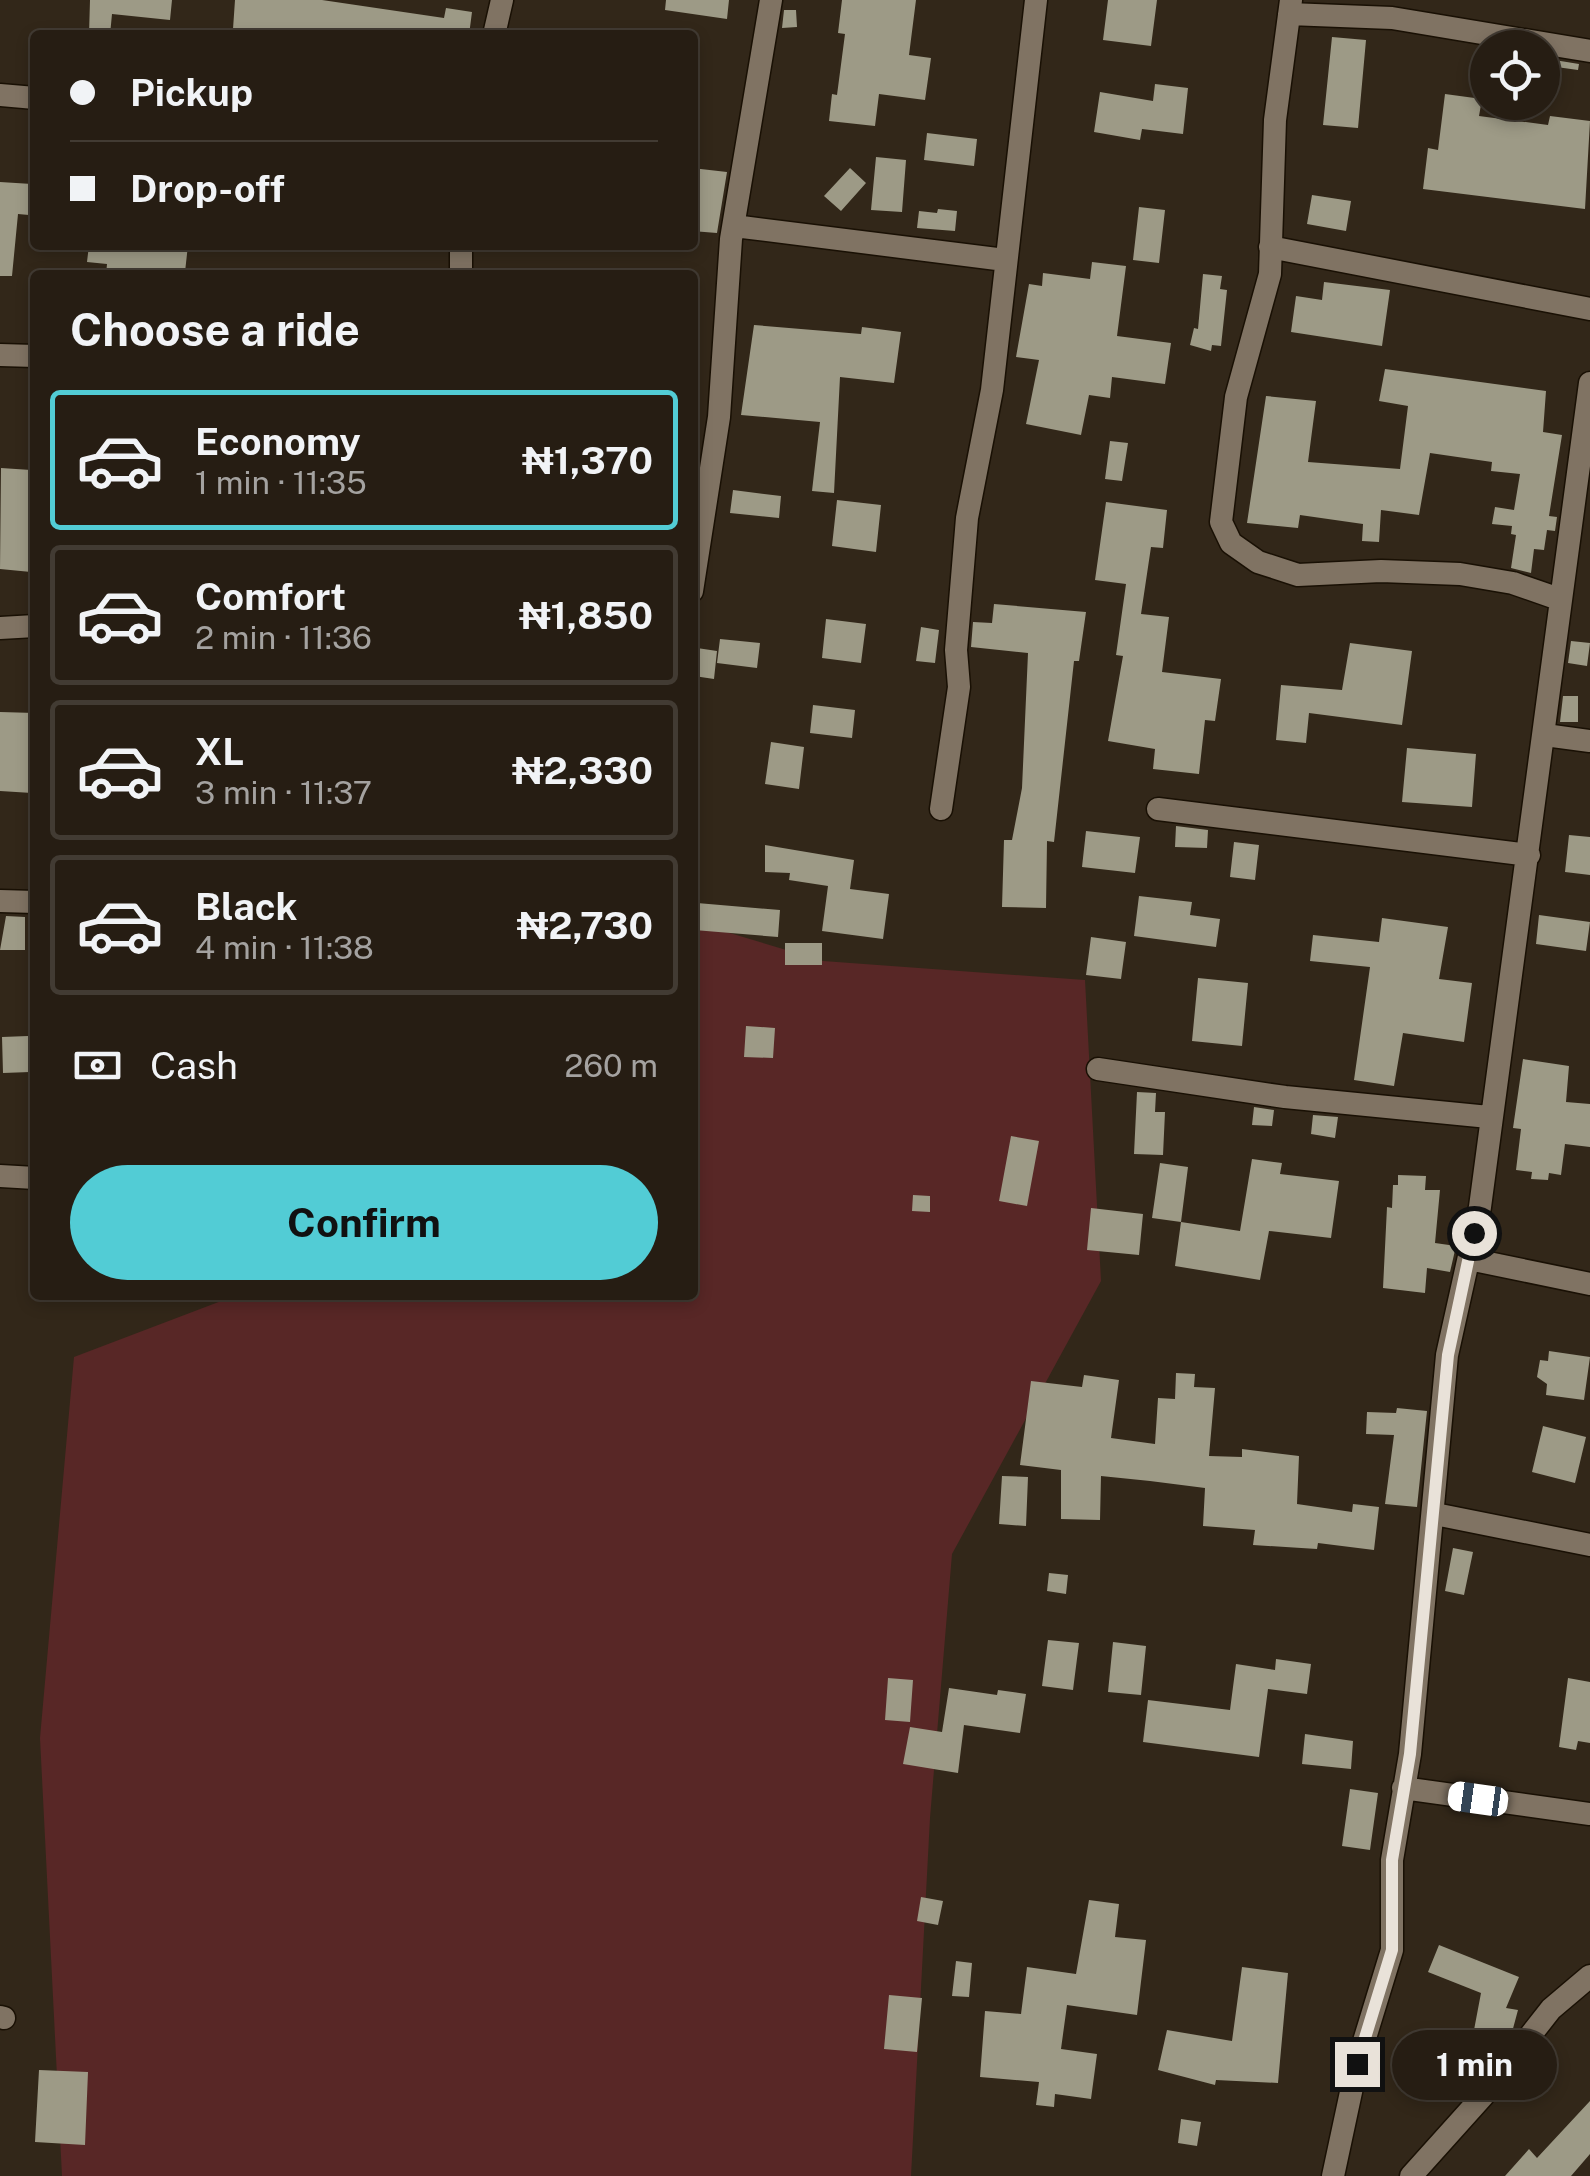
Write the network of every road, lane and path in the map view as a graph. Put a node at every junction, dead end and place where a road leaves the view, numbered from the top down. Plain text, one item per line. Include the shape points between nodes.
1 (502, 0) edge
2 (770, 0) edge
3 (1036, 0) edge
4 (1290, 7) edge
5 (495, 30) edge
6 (1590, 51) edge
7 (0, 94) edge
8 (30, 97) edge
9 (734, 226) junction
10 (1270, 247) junction
11 (1005, 260) junction
12 (1590, 309) edge
13 (0, 355) edge
14 (30, 356) edge
15 (1590, 383) edge
16 (1584, 474) edge
17 (698, 554) edge
18 (1559, 599) junction
19 (30, 626) edge
20 (0, 628) edge
21 (1545, 735) junction
22 (1590, 741) edge
23 (940, 809) dead end
24 (1158, 809) dead end
25 (1529, 855) junction
26 (0, 900) edge
27 (30, 902) edge
28 (1098, 1070) dead end
29 (1489, 1117) junction
30 (0, 1176) edge
31 (30, 1178) edge
32 (1469, 1259) junction
33 (1590, 1284) edge
34 (1435, 1514) junction
35 (1590, 1545) edge
36 (1403, 1788) junction
37 (1590, 1814) edge
38 (1590, 1976) edge
39 (1333, 2176) edge
40 (1410, 2176) edge

1 - 5 street
2 - 9 street
3 - 11 street
4 - 6 street
4 - 10 street via 1275,120
7 - 8 street
9 - 11 street
9 - 17 street via 720,417
10 - 12 street
10 - 18 street via 1270,274 1229,447 1222,522 1231,543 1258,562 1298,575 1460,574
11 - 23 street via 992,390 967,518 959,687
13 - 14 street
15 - 16 street
16 - 18 street
18 - 21 street
19 - 20 street
21 - 22 street
21 - 25 street
24 - 25 street
25 - 29 street
26 - 27 street
28 - 29 street
29 - 32 street
30 - 31 street
32 - 33 street
32 - 34 street via 1448,1355
34 - 35 street
34 - 36 street
36 - 37 street
36 - 39 street via 1392,1860 1392,1950 1357,2064
38 - 40 street via 1550,2009

